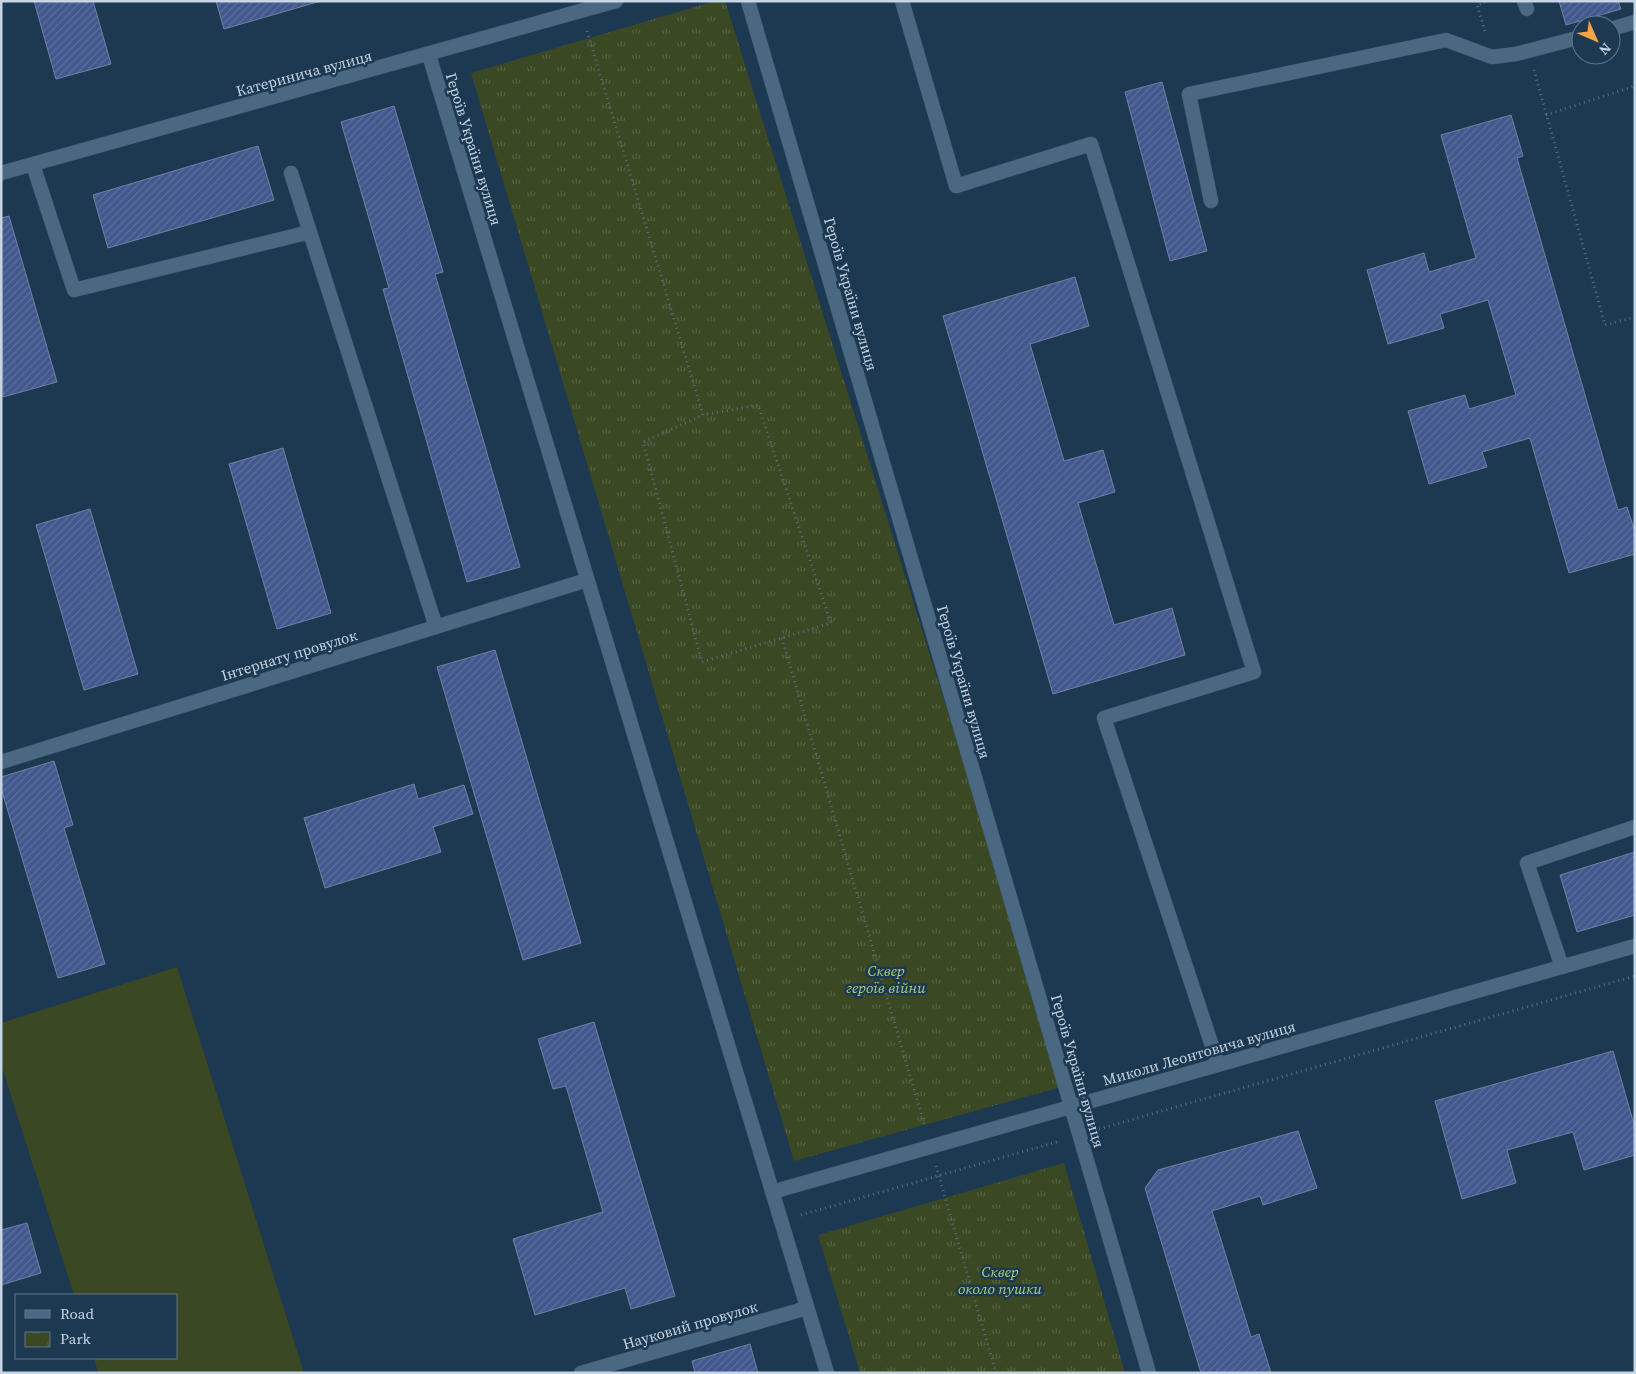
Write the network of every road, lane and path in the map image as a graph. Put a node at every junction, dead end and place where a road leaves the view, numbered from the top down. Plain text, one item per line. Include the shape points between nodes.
1 (616, 1) edge
2 (748, 1) edge
3 (902, 1) edge
4 (1489, 1) edge
5 (583, 8) edge
6 (1635, 22) edge
7 (1621, 26) edge
8 (1571, 39) edge
9 (1528, 50) junction
10 (429, 55) junction
11 (1492, 57) junction
12 (1635, 86) edge
13 (1546, 115) junction
14 (33, 165) junction
15 (291, 173) dead end
16 (1, 174) edge
17 (1212, 201) dead end
18 (310, 232) junction
19 (1635, 317) edge
20 (703, 415) junction
21 (587, 580) junction
22 (436, 627) junction
23 (782, 638) junction
24 (1, 762) edge
25 (1635, 826) edge
26 (1635, 946) edge
27 (1562, 967) junction
28 (1635, 976) edge
29 (1218, 1064) junction
30 (1071, 1107) junction
31 (1080, 1135) junction
32 (931, 1147) junction
33 (939, 1176) junction
34 (772, 1192) junction
35 (781, 1221) junction
36 (807, 1308) junction
37 (581, 1373) edge
38 (827, 1373) edge
39 (996, 1373) edge
40 (1150, 1373) edge

1 - 5 street, Катеринича вулиця
2 - 30 street, Героїв України вулиця
3 - 29 street via 956,186 1091,144 1254,672 1104,718
4 - 11 path via 1477,5
5 - 10 street, Катеринича вулиця
5 - 20 path
6 - 7 street
8 - 9 street
9 - 11 street
9 - 13 path
10 - 14 street, Катеринича вулиця
10 - 21 street, Героїв України вулиця
11 - 17 street via 1446,40 1189,94
12 - 13 path
13 - 19 path via 1605,325
14 - 16 street, Катеринича вулиця
14 - 18 street via 74,290
15 - 18 street
18 - 22 street
20 - 23 path via 758,406 831,623
20 - 23 path via 643,442 702,662
21 - 22 street, Інтернату провулок
21 - 34 street, Героїв України вулиця
22 - 24 street, Інтернату провулок
23 - 32 path
25 - 27 street via 1527,863
26 - 27 street, Миколи Леонтовича вулиця
27 - 29 street, Миколи Леонтовича вулиця
28 - 31 path
29 - 30 street, Миколи Леонтовича вулиця
30 - 31 street, Героїв України вулиця
30 - 32 street, Миколи Леонтовича вулиця
31 - 33 path
31 - 40 street, Героїв України вулиця
32 - 33 path
32 - 34 street, Миколи Леонтовича вулиця
33 - 35 path
33 - 39 path
34 - 35 street, Героїв України вулиця
35 - 36 street, Героїв України вулиця
36 - 37 street, Науковий провулок
36 - 38 street, Героїв України вулиця

